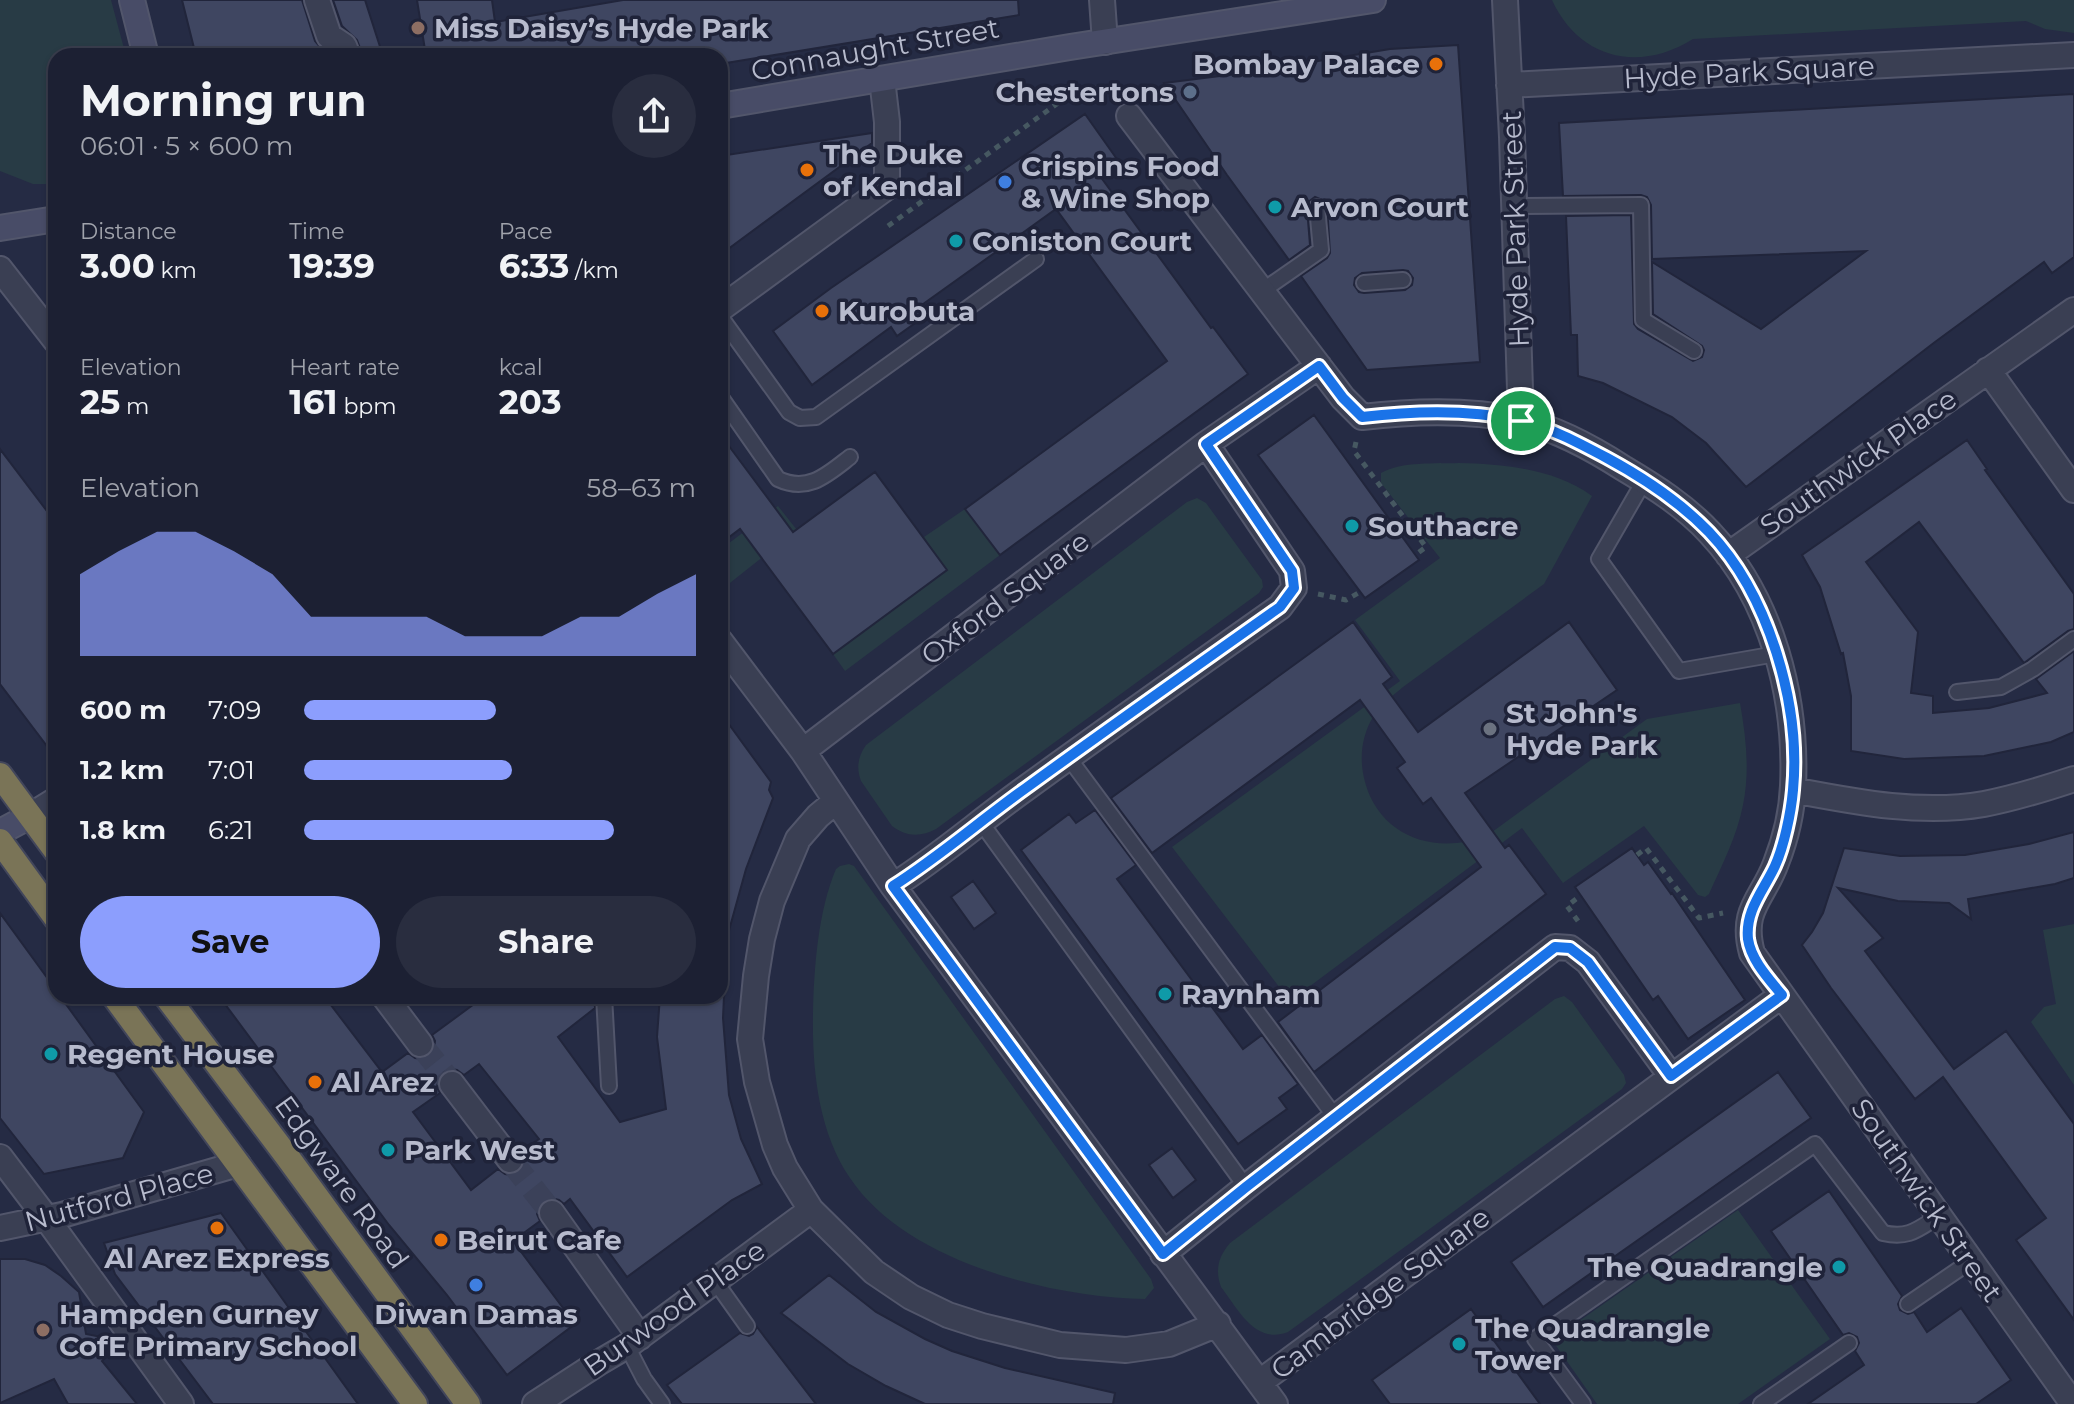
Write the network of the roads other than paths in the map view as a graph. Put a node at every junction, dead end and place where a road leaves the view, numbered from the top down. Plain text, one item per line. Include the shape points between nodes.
1 (132, 0) edge
2 (317, 0) edge
3 (1102, 0) edge
4 (1373, 0) edge
5 (1505, 0) edge
6 (1321, 4) edge
7 (1105, 42) junction
8 (144, 48) edge
9 (345, 48) edge
10 (2074, 55) edge
11 (882, 79) junction
12 (1509, 85) junction
13 (728, 105) edge
14 (1129, 116) dead end
15 (1515, 206) junction
16 (1317, 207) dead end
17 (48, 220) edge
18 (0, 228) edge
19 (1036, 259) dead end
20 (0, 269) edge
21 (1403, 280) dead end
22 (1364, 283) dead end
23 (1262, 291) junction
24 (728, 303) edge
25 (2074, 310) edge
26 (728, 327) edge
27 (48, 331) edge
28 (1694, 351) dead end
29 (1319, 366) junction
30 (1988, 370) junction
31 (728, 407) edge
32 (1521, 421) junction
33 (1206, 444) junction
34 (850, 457) dead end
35 (2071, 479) edge
36 (1644, 481) junction
37 (1728, 555) junction
38 (2074, 639) edge
39 (728, 652) edge
40 (1776, 654) junction
41 (1957, 692) dead end
42 (803, 751) junction
43 (1068, 757) junction
44 (0, 775) edge
45 (2074, 779) edge
46 (1793, 790) junction
47 (836, 801) junction
48 (48, 805) edge
49 (30, 816) junction
50 (980, 821) junction
51 (0, 832) edge
52 (48, 840) edge
53 (0, 841) edge
54 (893, 886) junction
55 (48, 907) edge
56 (1782, 995) junction
57 (120, 1004) edge
58 (172, 1004) edge
59 (390, 1004) edge
60 (604, 1004) edge
61 (420, 1044) tunnel mouth
62 (1671, 1076) junction
63 (452, 1084) tunnel mouth
64 (609, 1086) dead end
65 (1336, 1118) junction
66 (0, 1157) edge
67 (510, 1160) tunnel mouth
68 (238, 1164) junction
69 (1246, 1187) junction
70 (811, 1210) junction
71 (552, 1213) tunnel mouth
72 (1939, 1216) junction
73 (47, 1219) junction
74 (0, 1228) edge
75 (1163, 1254) junction
76 (1971, 1261) junction
77 (715, 1281) junction
78 (1908, 1304) dead end
79 (1218, 1324) junction
80 (747, 1326) dead end
81 (634, 1342) junction
82 (1849, 1343) dead end
83 (1260, 1382) junction
84 (181, 1404) edge
85 (415, 1404) edge
86 (468, 1404) edge
87 (535, 1404) edge
88 (662, 1404) edge
89 (1275, 1404) edge
90 (1583, 1404) edge
91 (1761, 1404) edge
92 (2073, 1404) edge

1 - 8 street
2 - 9 street via 329,36
3 - 7 street
4 - 6 street, Connaught Street
5 - 12 street
6 - 7 street, Connaught Street
7 - 11 street, Connaught Street
10 - 12 street, Hyde Park Square
11 - 13 street, Connaught Street
11 - 24 street via 887,187
12 - 15 street, Hyde Park Street
14 - 23 street
15 - 28 lane via 1641,205 1643,320
15 - 32 street, Hyde Park Street
16 - 23 lane via 1321,250
17 - 18 street
19 - 26 lane via 816,417 789,412
20 - 27 street
21 - 22 lane
23 - 29 street
25 - 30 street, Southwick Place
29 - 32 street via 1362,417 1458,413
29 - 33 street, Oxford Square
30 - 35 street
30 - 37 street, Southwick Place
31 - 34 lane via 778,479 789,484 824,477
32 - 36 street via 1588,448
33 - 42 street, Oxford Square
33 - 43 street via 1292,571 1294,588 1280,607
36 - 37 street via 1693,516
36 - 40 lane via 1599,559 1679,671
37 - 40 street via 1758,606
38 - 41 lane via 2001,687
39 - 42 street
40 - 46 street via 1791,722
42 - 47 street
43 - 50 street
43 - 65 lane
44 - 49 highway
45 - 46 street via 1997,801 1940,808
46 - 56 street, Southwick Street via 1776,865 1752,908 1748,939
47 - 54 street
47 - 70 street via 798,839 772,901 750,1039 775,1145
48 - 49 street
49 - 51 street
49 - 52 highway
50 - 54 street
50 - 69 lane
53 - 55 highway
54 - 75 street, Cambridge Square
56 - 62 street, Cambridge Square
56 - 72 street, Southwick Street
57 - 68 highway
58 - 86 highway, Edgware Road
59 - 61 street
60 - 64 lane
62 - 65 street via 1588,962 1570,948 1555,947
62 - 83 street, Cambridge Square
63 - 67 street
65 - 69 street
66 - 73 street
68 - 73 street, Nutford Place
68 - 85 highway
69 - 75 street
70 - 77 street, Burwood Place
70 - 79 street via 886,1281 948,1315 982,1326 1060,1345 1126,1350 1169,1344
71 - 81 street
72 - 76 street, Southwick Street
72 - 90 lane via 1910,1234 1883,1233 1815,1144 1535,1339
73 - 74 street, Nutford Place
73 - 84 street
75 - 79 street, Cambridge Square
76 - 78 lane
76 - 92 street, Southwick Street
77 - 80 lane
77 - 81 street, Burwood Place
79 - 83 street, Cambridge Square
81 - 87 street, Burwood Place
81 - 88 lane via 644,1379
82 - 91 lane
83 - 89 street

